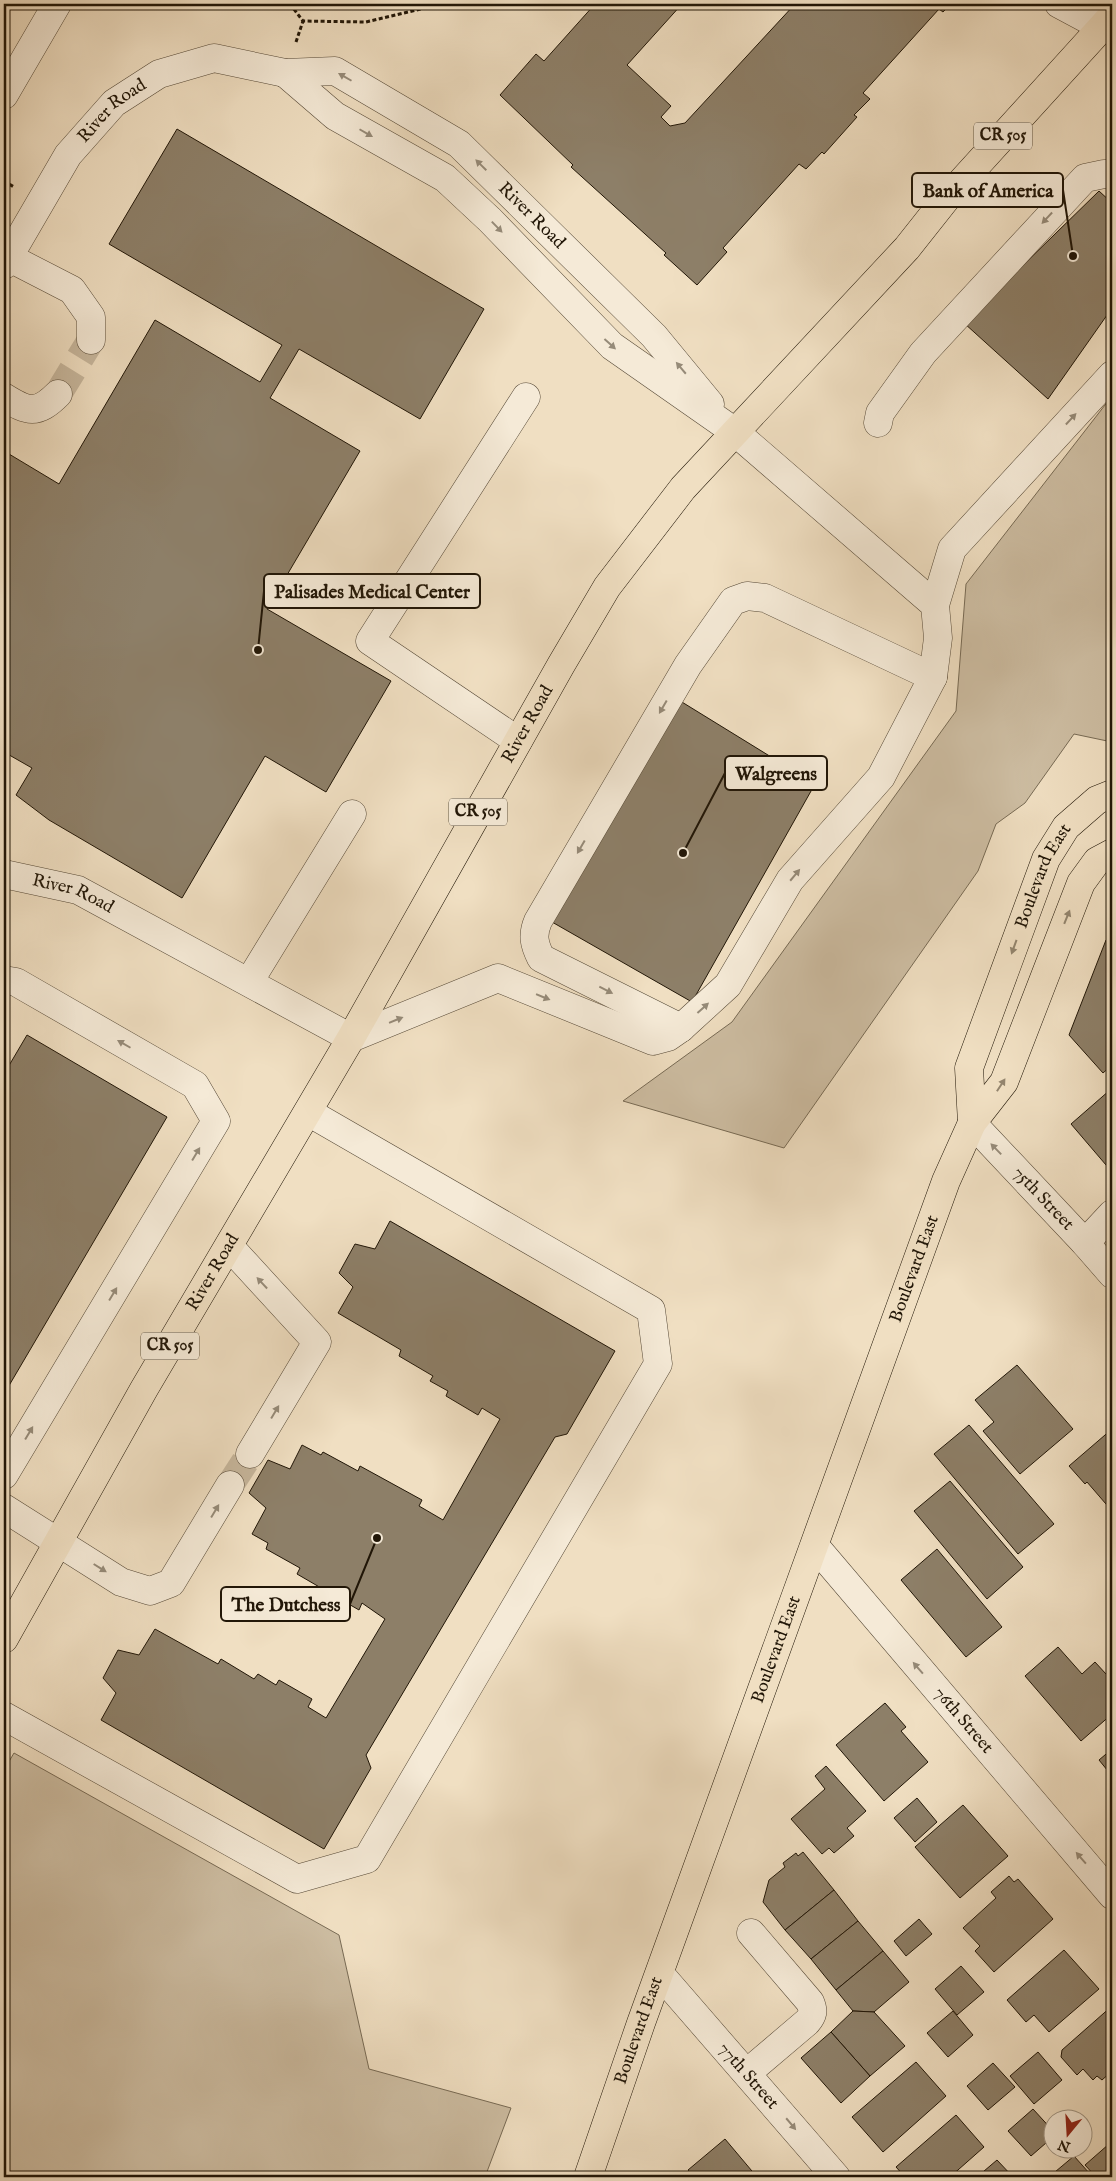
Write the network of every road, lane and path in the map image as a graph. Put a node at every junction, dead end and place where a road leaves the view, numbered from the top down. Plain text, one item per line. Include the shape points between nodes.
1 (58, 4) edge
2 (290, 4) edge
3 (442, 4) edge
4 (1059, 4) edge
5 (1088, 4) edge
6 (1107, 21) edge
7 (286, 73) junction
8 (4, 95) edge
9 (1112, 174) edge
10 (6, 261) edge
11 (91, 340) tunnel mouth
12 (1112, 375) edge
13 (58, 394) tunnel mouth
14 (526, 397) dead end
15 (4, 398) edge
16 (878, 423) dead end
17 (734, 432) junction
18 (935, 605) junction
19 (933, 678) junction
20 (518, 741) junction
21 (1112, 794) edge
22 (352, 814) dead end
23 (1112, 853) edge
24 (4, 874) edge
25 (4, 980) edge
26 (249, 982) junction
27 (681, 1028) junction
28 (351, 1038) junction
29 (308, 1112) junction
30 (972, 1123) junction
31 (1112, 1214) edge
32 (1086, 1243) junction
33 (228, 1246) junction
34 (1112, 1274) edge
35 (250, 1454) tunnel mouth
36 (4, 1475) edge
37 (230, 1485) tunnel mouth
38 (4, 1508) edge
39 (58, 1542) junction
40 (815, 1546) junction
41 (4, 1638) edge
42 (4, 1716) edge
43 (1112, 1895) edge
44 (751, 1933) dead end
45 (660, 1974) junction
46 (747, 2073) junction
47 (588, 2177) edge
48 (836, 2177) edge

1 - 8 street
2 - 3 path via 303,21 366,22
4 - 6 street
5 - 6 street
6 - 17 main road, River Road / CR 505 via 945,200 907,248
7 - 10 street, River Road via 214,58 159,74 114,103 68,155
7 -> 17 street, River Road via 335,116 445,178 612,346
17 -> 7 street, River Road via 654,336 459,144 335,71
9 -> 16 street via 1085,178 923,353 880,412
10 - 11 street via 72,290 92,317
18 -> 12 street via 952,549
13 - 15 street via 45,407 24,409
14 - 20 street via 370,642
17 - 18 street
17 - 20 main road, River Road / CR 505 via 683,488 607,587
18 - 19 street via 938,638
27 -> 19 street via 728,985 790,880 881,777
19 -> 27 street via 765,598 747,596 733,601 688,665 533,934 541,958
20 - 28 main road, River Road / CR 505
21 -> 30 main road, Boulevard East via 1097,800 1066,827 1046,859 969,1068
22 - 26 street
30 -> 23 main road, Boulevard East via 1004,1082 1081,883 1097,861
24 - 26 street, River Road via 78,890
36 -> 25 street via 216,1121 196,1085 16,982
26 - 28 street, River Road
28 -> 27 street via 498,978 653,1042
28 - 29 main road, River Road / CR 505
29 - 33 main road, River Road / CR 505
29 - 42 street via 651,1310 658,1364 367,1858 297,1879
32 -> 30 street, 75th Street
30 - 40 main road, Boulevard East via 946,1181
31 - 32 street
32 - 34 street, 75th Street
35 -> 33 street via 317,1342
33 - 39 main road, River Road / CR 505
39 -> 37 street via 121,1582 150,1591 171,1583
38 - 39 street
39 - 41 main road, River Road / CR 505
43 -> 40 street, 76th Street
40 - 45 main road, Boulevard East
44 - 46 street via 810,2002 813,2016
45 - 46 street, 77th Street
45 - 47 main road, Boulevard East
46 -> 48 street, 77th Street

